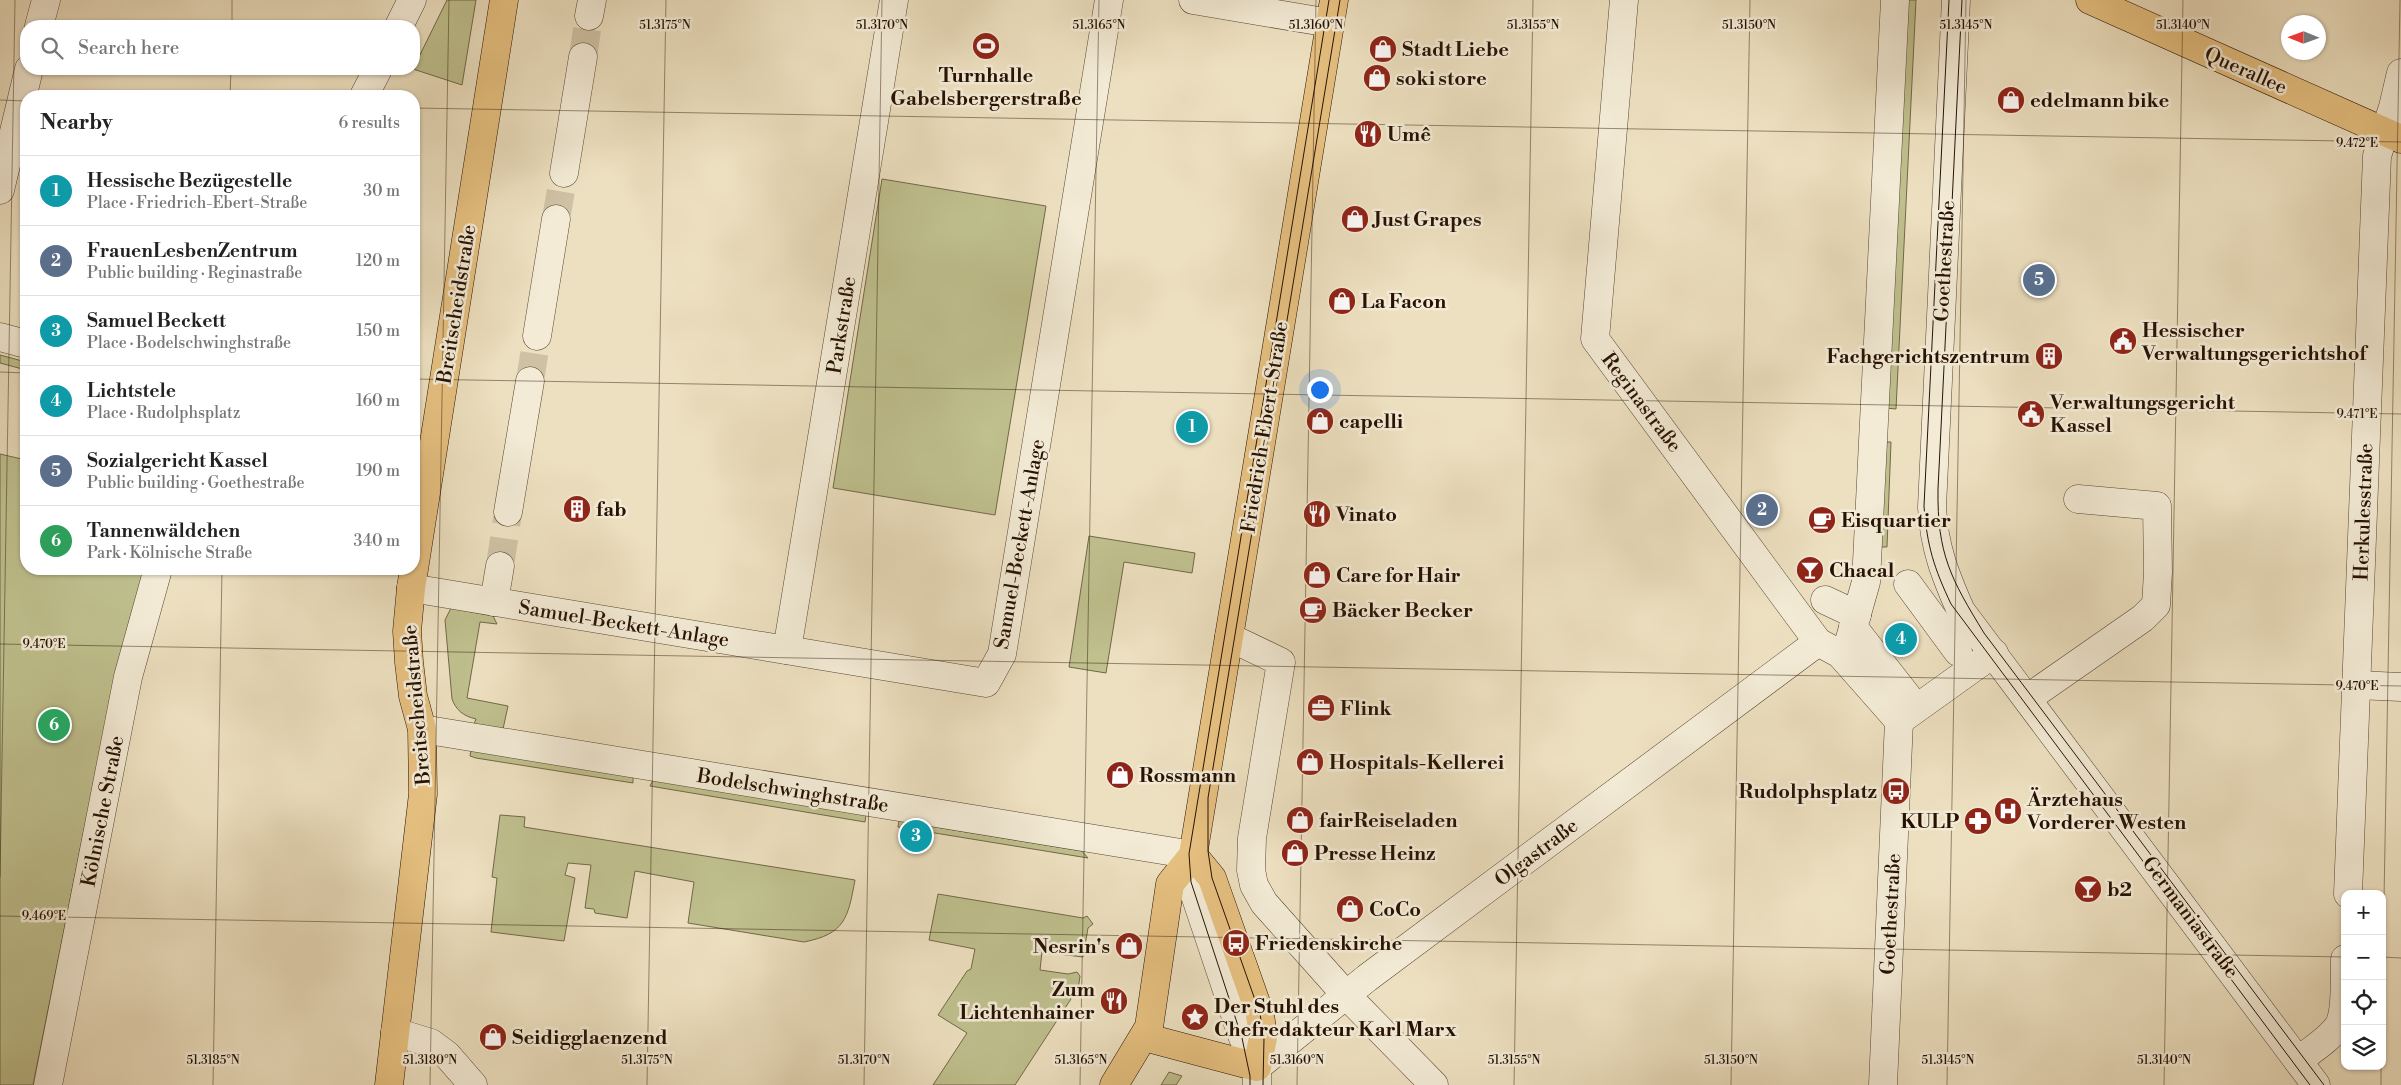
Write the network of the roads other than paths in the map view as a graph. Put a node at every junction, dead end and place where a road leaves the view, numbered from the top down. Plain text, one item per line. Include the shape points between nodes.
1 (46, 0) edge
2 (412, 0) edge
3 (504, 0) edge
4 (894, 0) edge
5 (1109, 0) edge
6 (1193, 0) edge
7 (1624, 0) edge
8 (1895, 0) edge
9 (1956, 0) edge
10 (2090, 0) edge
11 (1332, 11) edge
12 (41, 20) edge
13 (402, 20) edge
14 (583, 57) tunnel mouth
15 (2401, 73) edge
16 (28, 75) edge
17 (375, 75) edge
18 (24, 90) edge
19 (367, 90) edge
20 (20, 107) edge
21 (2393, 135) edge
22 (564, 173) tunnel mouth
23 (0, 190) edge
24 (556, 219) tunnel mouth
25 (537, 336) tunnel mouth
26 (0, 337) edge
27 (20, 342) edge
28 (530, 381) tunnel mouth
29 (2078, 499) dead end
30 (508, 512) tunnel mouth
31 (420, 531) edge
32 (500, 566) tunnel mouth
33 (156, 575) edge
34 (413, 575) edge
35 (1919, 580) junction
36 (1866, 582) junction
37 (411, 588) junction
38 (1825, 600) dead end
39 (494, 602) junction
40 (1940, 607) dead end
41 (1852, 630) junction
42 (1229, 637) junction
43 (1818, 642) junction
44 (787, 650) junction
45 (1958, 652) dead end
46 (1994, 653) junction
47 (2357, 685) junction
48 (2401, 687) edge
49 (1897, 698) junction
50 (2028, 698) junction
51 (422, 729) junction
52 (1193, 855) junction
53 (2348, 890) edge
54 (2344, 980) edge
55 (1346, 995) junction
56 (395, 1032) junction
57 (1144, 1038) junction
58 (2298, 1061) junction
59 (1257, 1076) edge
60 (48, 1085) edge
61 (389, 1085) edge
62 (473, 1085) edge
63 (1114, 1085) edge
64 (1434, 1085) edge
65 (1882, 1085) edge
66 (2316, 1085) edge

1 - 12 street
2 - 13 street
3 - 31 main road, Breitscheidstraße
4 - 44 street, Parkstraße
5 - 44 street, Samuel-Beckett-Anlage via 1002,654 986,683
6 - 11 street
7 - 43 street, Reginastraße via 1595,340
8 - 36 street
9 - 46 street, Goethestraße via 1933,530 1944,572 1961,611
10 - 21 main road, Querallee
11 - 42 main road, Friedrich-Ebert-Straße
14 - 22 street
15 - 21 street, Herkulesstraße
16 - 18 street
17 - 19 street
20 - 23 street
21 - 47 street, Herkulesstraße via 2377,156
24 - 25 street
26 - 27 street
28 - 30 street
29 - 50 street via 2157,506 2156,605 2143,618
32 - 39 street, Samuel-Beckett-Anlage
33 - 60 street, Kölnische Straße via 128,677
34 - 37 main road, Breitscheidstraße
35 - 36 street
35 - 40 street
35 - 45 street
36 - 41 street
37 - 39 street, Samuel-Beckett-Anlage
37 - 51 main road, Breitscheidstraße via 407,631 409,662 413,696
38 - 41 street
39 - 44 street, Samuel-Beckett-Anlage
41 - 49 street
42 - 52 main road, Friedrich-Ebert-Straße
42 - 55 street via 1281,662 1252,838 1254,885 1264,903
43 - 49 street via 1840,654
43 - 55 street, Olgastraße
46 - 49 street
46 - 50 street, Germaniastraße
47 - 48 street
47 - 53 street, Herkulesstraße
49 - 65 street, Goethestraße
50 - 58 street, Germaniastraße
51 - 52 street, Bodelschwinghstraße
51 - 56 main road, Breitscheidstraße via 423,794
52 - 57 main road via 1170,884 1149,1027
52 - 59 main road via 1212,878 1260,1014 1263,1038
54 - 58 street via 2339,1024
55 - 59 street, Olgastraße
55 - 64 street
56 - 61 main road, Breitscheidstraße
56 - 62 street via 431,1043
57 - 59 main road
57 - 63 main road
58 - 66 street, Germaniastraße

